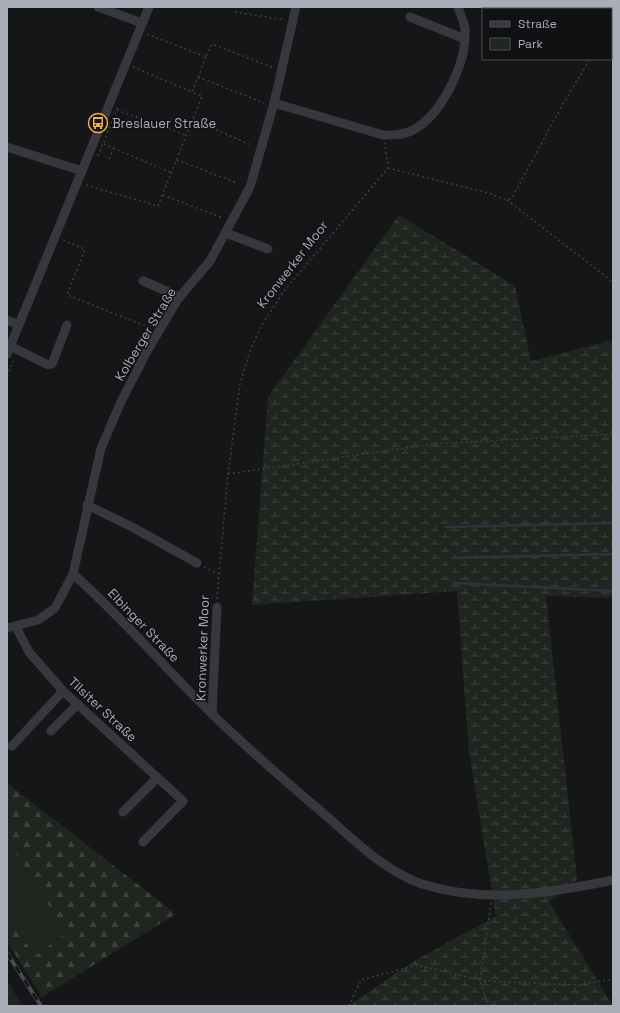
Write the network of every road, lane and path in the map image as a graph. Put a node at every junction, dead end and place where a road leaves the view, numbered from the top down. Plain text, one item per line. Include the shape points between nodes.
1 (98, 7) edge
2 (149, 7) edge
3 (210, 7) edge
4 (296, 7) edge
5 (458, 7) edge
6 (216, 8) edge
7 (235, 12) dead end
8 (410, 17) dead end
9 (293, 22) junction
10 (142, 23) junction
11 (146, 34) dead end
12 (464, 39) junction
13 (206, 57) junction
14 (589, 60) edge
15 (133, 67) dead end
16 (281, 70) junction
17 (198, 77) junction
18 (192, 92) junction
19 (274, 103) junction
20 (117, 110) dead end
21 (192, 120) junction
22 (186, 135) junction
23 (383, 135) junction
24 (104, 144) dead end
25 (250, 144) dead end
26 (115, 145) dead end
27 (7, 147) edge
28 (114, 148) junction
29 (109, 158) dead end
30 (177, 160) junction
31 (388, 168) junction
32 (82, 171) junction
33 (172, 173) junction
34 (237, 182) dead end
35 (85, 185) dead end
36 (163, 195) junction
37 (506, 200) junction
38 (232, 223) junction
39 (226, 233) junction
40 (63, 240) dead end
41 (268, 249) dead end
42 (143, 281) dead end
43 (613, 282) edge
44 (180, 297) junction
45 (7, 320) edge
46 (19, 324) junction
47 (67, 325) dead end
48 (159, 331) junction
49 (9, 350) edge
50 (613, 434) edge
51 (228, 474) junction
52 (87, 505) junction
53 (197, 563) joint
54 (73, 574) junction
55 (218, 574) junction
56 (217, 607) joint
57 (11, 627) edge
58 (63, 690) junction
59 (78, 704) junction
60 (212, 714) junction
61 (50, 731) dead end
62 (12, 746) dead end
63 (157, 778) junction
64 (123, 812) dead end
65 (143, 842) dead end
66 (613, 880) edge
67 (493, 896) junction
68 (613, 979) edge
69 (480, 980) junction
70 (349, 1006) edge
71 (495, 1006) edge

1 - 10 street
2 - 10 street
3 - 6 path
4 - 9 street, Kolberger Straße
5 - 12 street via 465,30
7 - 9 path
8 - 12 street
9 - 16 street, Kolberger Straße
10 - 32 street
11 - 13 path
12 - 23 street via 456,76 430,116 413,130 396,135
13 - 16 path via 212,44
13 - 17 path
14 - 37 path via 512,198
15 - 18 path
16 - 19 street, Kolberger Straße
17 - 18 path
17 - 19 path via 261,104
18 - 21 path via 202,96
19 - 23 street
19 - 38 street, Kolberger Straße via 250,187
20 - 22 path
21 - 22 path
21 - 25 path
22 - 30 path
23 - 31 path
24 - 28 path
26 - 28 path
27 - 32 street
28 - 29 path
28 - 33 path
30 - 33 path
30 - 34 path
31 - 37 path via 488,193
31 - 51 path, Kronwerker Moor via 284,291 262,325 251,348 240,384
32 - 46 street
33 - 36 path
35 - 36 path via 158,206
36 - 38 path
37 - 43 path
38 - 39 street, Kolberger Straße
39 - 41 street
39 - 44 street, Kolberger Straße via 210,261
40 - 48 path via 85,249 67,295
42 - 44 street
44 - 48 street, Kolberger Straße
45 - 46 street
46 - 49 street
47 - 49 street via 52,364 48,365
48 - 52 street, Kolberger Straße via 121,402 101,448
50 - 51 path via 432,444
51 - 55 path, Kronwerker Moor
52 - 53 street
52 - 54 street, Kolberger Straße
53 - 55 path
54 - 57 street, Kolberger Straße via 55,608 38,620
54 - 60 street, Elbinger Straße via 105,602
55 - 56 path, Kronwerker Moor
56 - 60 street, Kronwerker Moor
57 - 58 street, Tilsiter Straße via 29,652
58 - 59 street, Tilsiter Straße
58 - 62 street
59 - 61 street
59 - 63 street, Tilsiter Straße
60 - 67 street, Kronwerker Moor via 361,847 389,867 421,884 448,891
63 - 64 street
63 - 65 street, Tilsiter Straße via 183,801
66 - 67 street, Kronwerker Moor via 536,893
67 - 69 path
68 - 69 path via 577,985
69 - 70 path via 417,965 361,980
69 - 71 path via 486,1000

